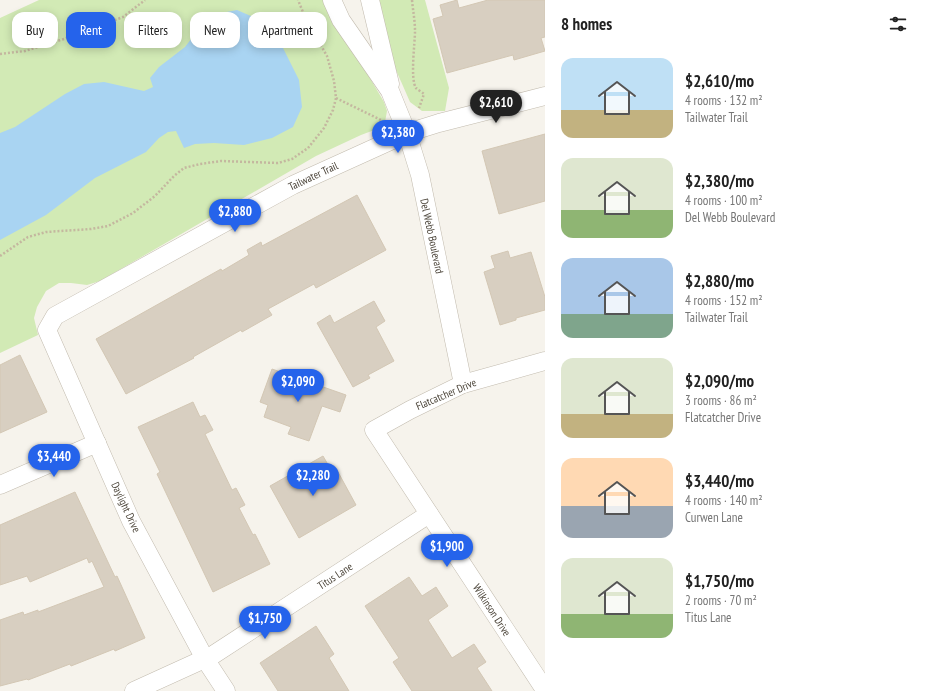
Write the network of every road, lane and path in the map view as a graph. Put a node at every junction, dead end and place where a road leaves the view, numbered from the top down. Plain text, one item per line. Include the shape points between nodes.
1 (145, 0) edge
2 (298, 0) edge
3 (332, 0) edge
4 (370, 0) edge
5 (412, 0) edge
6 (0, 54) edge
7 (390, 91) junction
8 (545, 96) edge
9 (336, 98) junction
10 (419, 108) dead end
11 (383, 121) dead end
12 (407, 133) junction
13 (0, 256) edge
14 (55, 316) joint
15 (545, 361) edge
16 (463, 384) junction
17 (374, 430) joint
18 (97, 443) junction
19 (0, 485) edge
20 (429, 514) junction
21 (205, 660) junction
22 (545, 690) edge
23 (134, 691) edge
24 (226, 691) edge

1 - 6 path via 123,17 64,39 25,51
2 - 9 path via 327,56
3 - 7 street, Del Webb Boulevard via 341,20
4 - 7 street, Del Webb Boulevard
5 - 10 path via 415,33 414,80 416,88 424,94
7 - 12 street, Del Webb Boulevard
8 - 12 street, Tailwater Trail
9 - 11 path
9 - 13 path via 324,128 308,148 292,159 278,163 221,161 184,168 133,213 108,226 46,232 28,238
12 - 14 street, Tailwater Trail via 293,185
12 - 16 street, Del Webb Boulevard via 420,175
14 - 18 street, Daylight Drive via 47,330
15 - 16 street, Flatcatcher Drive
16 - 17 street, Flatcatcher Drive
17 - 20 street, Wilkinson Drive
18 - 19 street
18 - 21 street, Daylight Drive via 131,521
20 - 21 street, Titus Lane
20 - 22 street, Wilkinson Drive
21 - 23 street, Titus Lane
21 - 24 street, Daylight Drive

